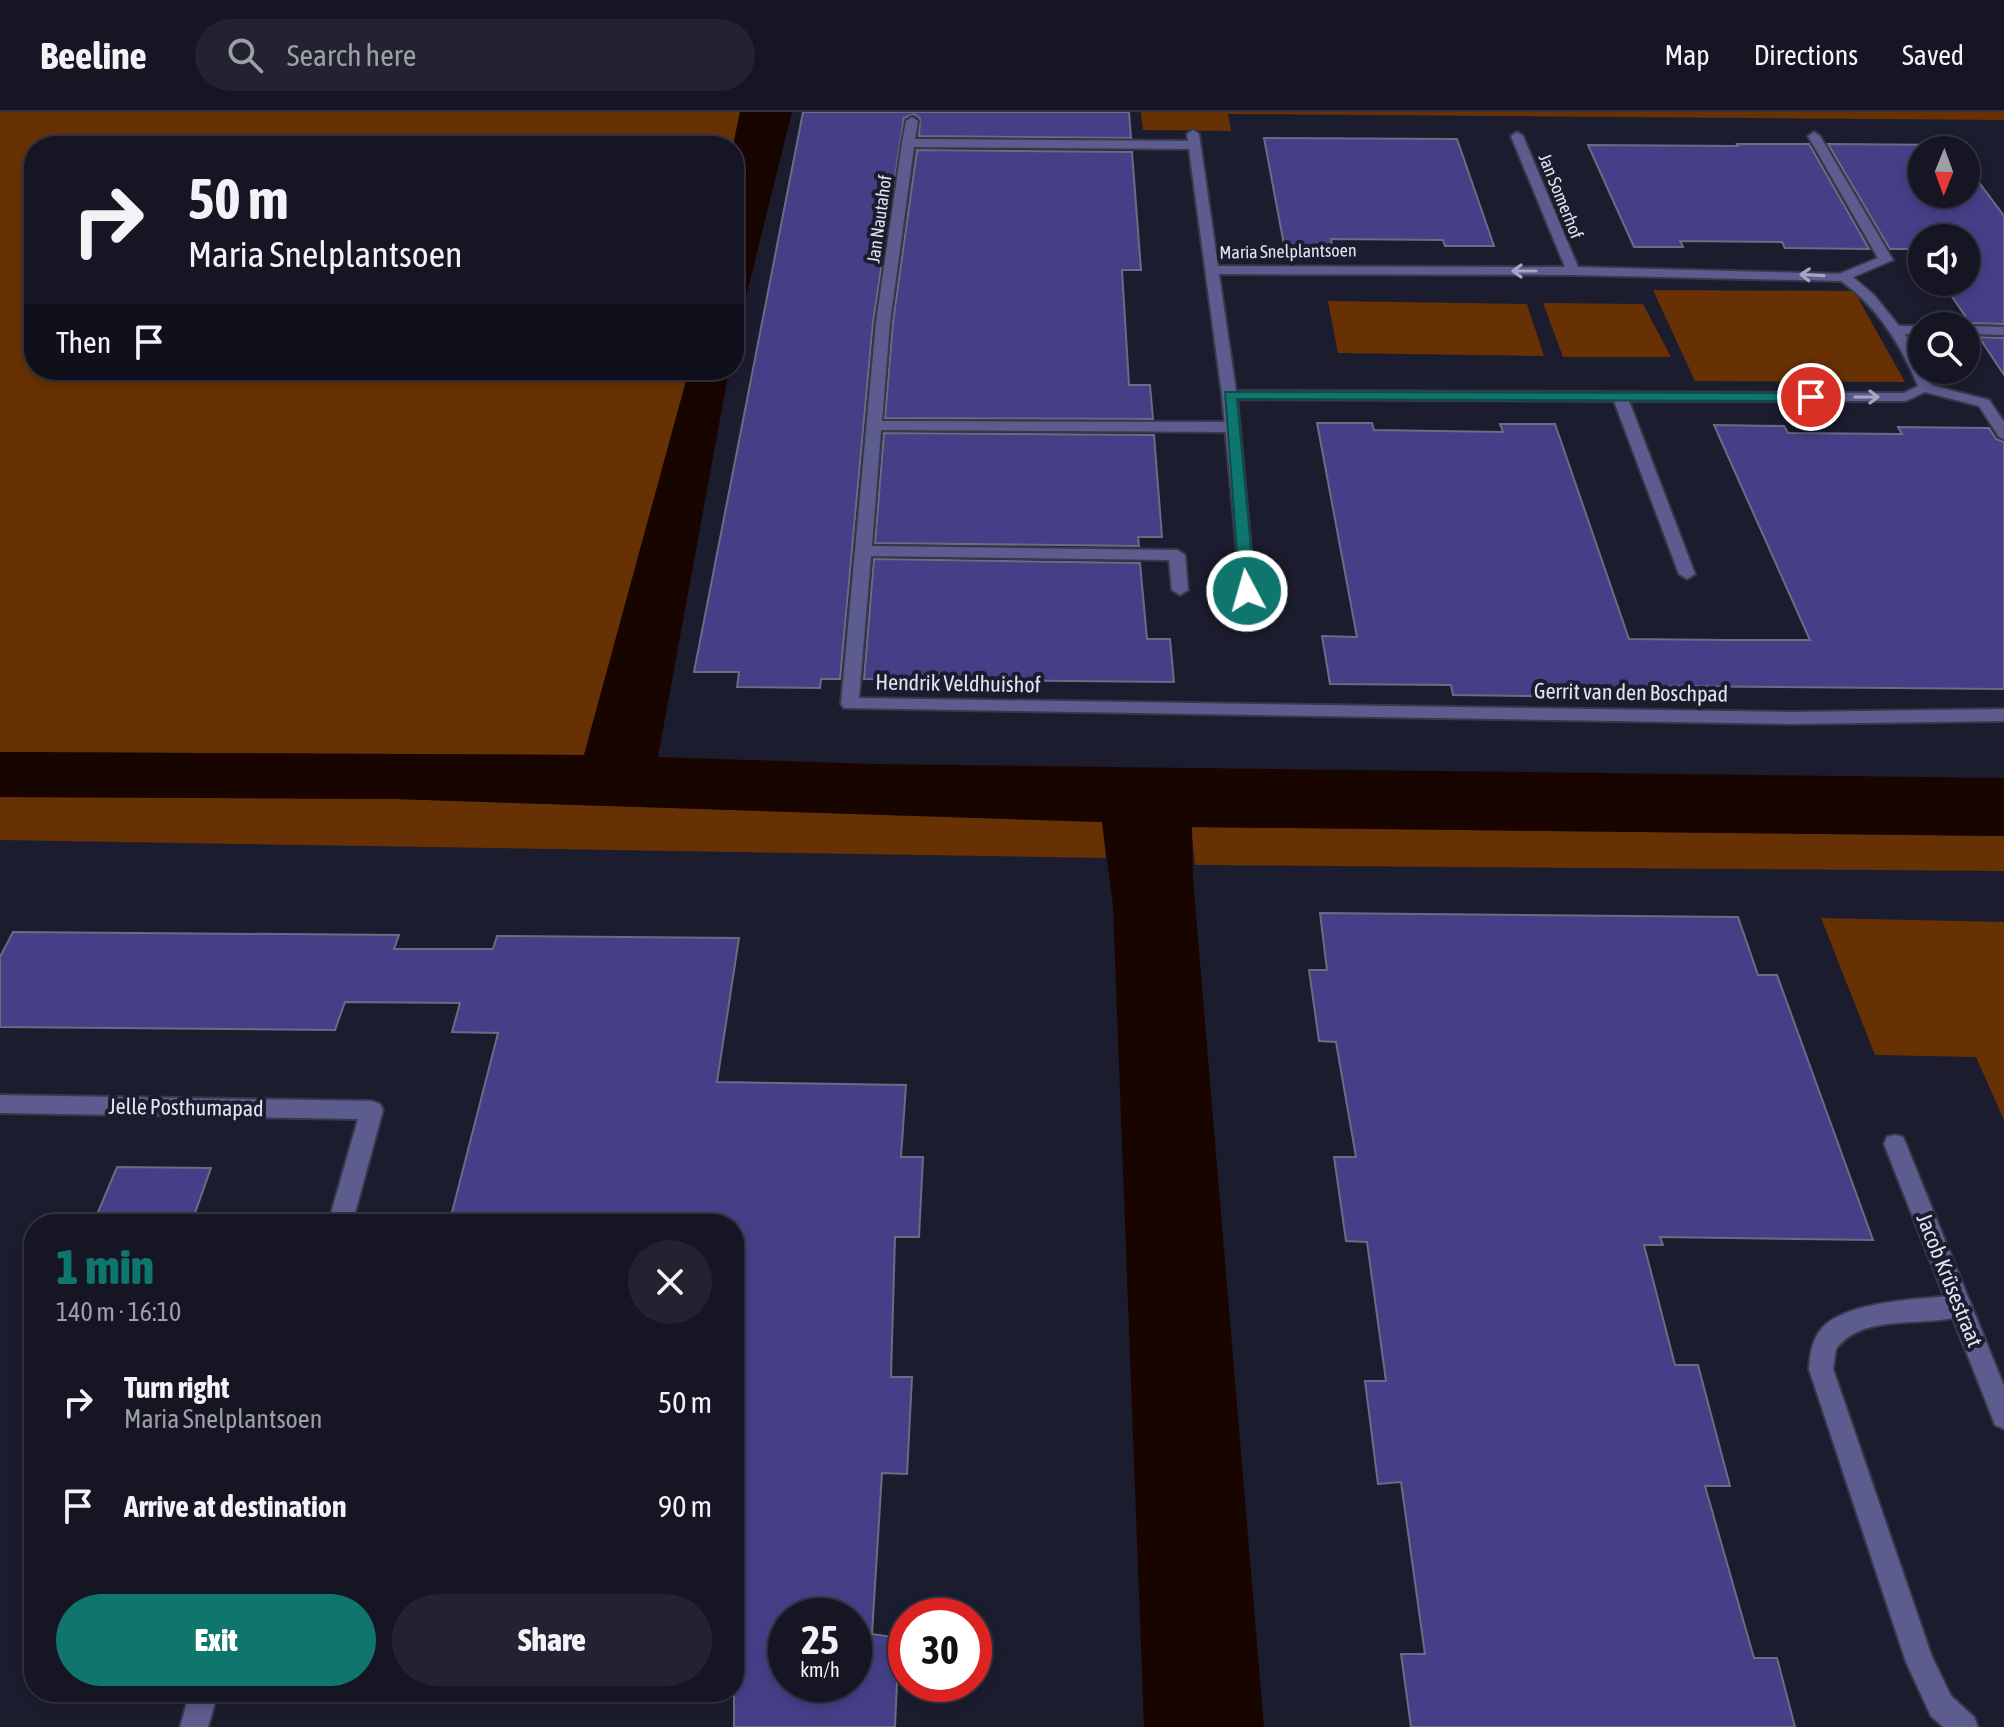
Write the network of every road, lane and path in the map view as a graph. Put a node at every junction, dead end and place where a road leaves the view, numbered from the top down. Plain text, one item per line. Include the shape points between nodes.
1 (912, 121) dead end
2 (1517, 136) dead end
3 (1814, 136) dead end
4 (908, 143) junction
5 (1211, 270) junction
6 (1573, 271) junction
7 (1844, 277) junction
8 (883, 322) joint
9 (1894, 330) junction
10 (1908, 330) edge
11 (1980, 330) edge
12 (2004, 331) edge
13 (1926, 388) junction
14 (1229, 395) junction
15 (1620, 397) junction
16 (874, 425) junction
17 (1231, 427) junction
18 (2004, 434) edge
19 (863, 551) junction
20 (1687, 574) dead end
21 (1180, 590) dead end
22 (1247, 591) dead end
23 (1257, 710) joint
24 (2004, 715) edge
25 (0, 1104) edge
26 (1895, 1144) dead end
27 (343, 1214) edge
28 (1960, 1306) junction
29 (1997, 1384) edge
30 (2004, 1417) edge
31 (201, 1702) edge
32 (194, 1727) edge
33 (1964, 1727) edge

1 - 4 street, Jan Nautahof
2 - 6 street, Jan Somerhof
3 - 7 street via 1886,260
4 - 5 street via 1193,140
4 - 8 street, Jan Nautahof
6 -> 5 street, Maria Snelplantsoen
5 - 14 street, Maria Snelplantsoen
7 -> 6 street, Maria Snelplantsoen
7 - 9 street via 1863,288
8 - 16 street, Hendrik Veldhuishof
9 - 10 street
9 - 13 street
11 - 12 street
15 -> 13 street via 1906,397
13 - 18 street via 1984,403
14 - 15 street
14 - 17 street
15 - 20 street
16 - 17 street
16 - 19 street, Hendrik Veldhuishof
17 - 22 street
19 - 21 street via 1177,555
19 - 23 street, Hendrik Veldhuishof via 850,704
23 - 24 street, Gerrit van den Boschpad via 1791,718
25 - 27 street, Jelle Posthumapad via 372,1110
26 - 28 street, Jacob Krüsestraat
28 - 29 street, Jacob Krüsestraat
28 - 33 street via 1869,1317 1840,1328 1825,1342 1821,1369 1920,1662 1941,1706
29 - 30 street, Jacob Krüsestraat
31 - 32 street

